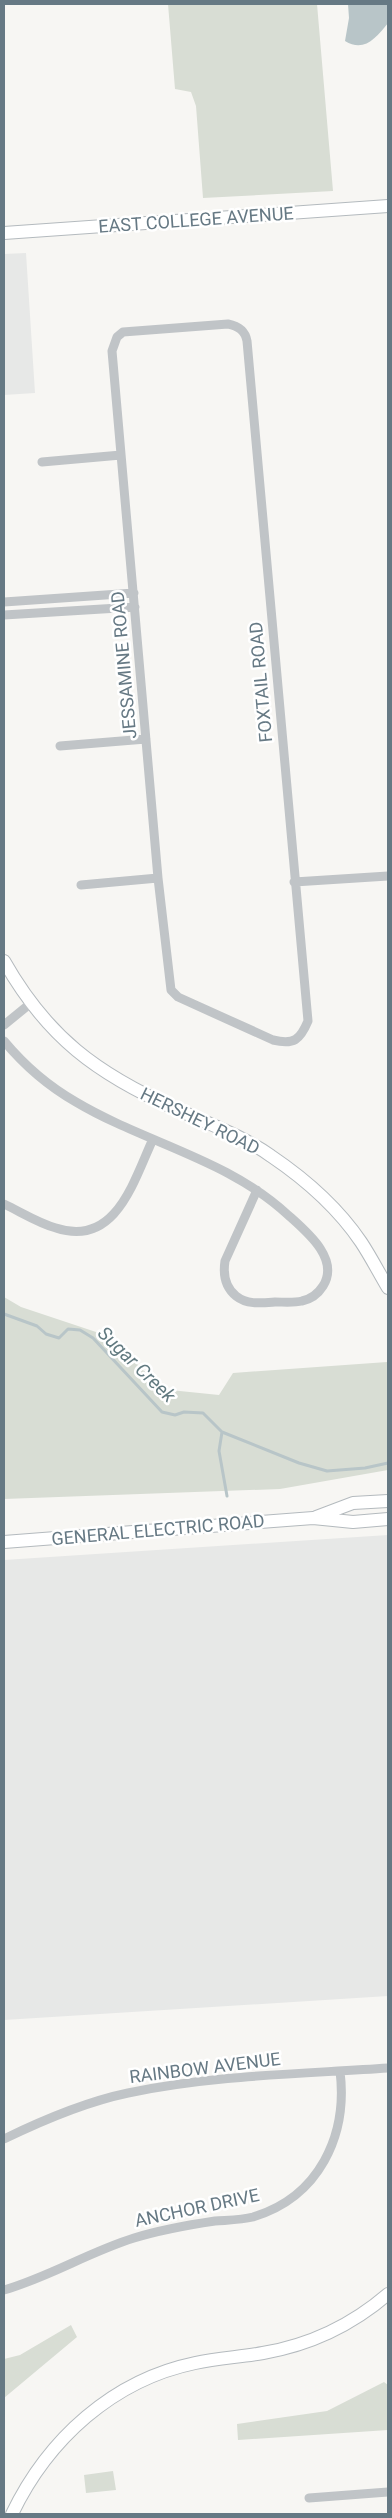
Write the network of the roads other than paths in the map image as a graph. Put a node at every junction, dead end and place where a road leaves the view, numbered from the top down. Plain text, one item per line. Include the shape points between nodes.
1 (388, 206) edge
2 (4, 233) edge
3 (242, 330) joint
4 (121, 455) junction
5 (42, 462) dead end
6 (134, 593) junction
7 (26, 600) junction
8 (4, 602) edge
9 (135, 607) junction
10 (28, 613) junction
11 (4, 615) edge
12 (146, 739) junction
13 (60, 746) dead end
14 (388, 876) edge
15 (158, 878) junction
16 (294, 882) junction
17 (81, 885) dead end
18 (4, 961) edge
19 (31, 1004) junction
20 (4, 1025) edge
21 (303, 1032) joint
22 (4, 1041) edge
23 (153, 1139) junction
24 (256, 1190) junction
25 (4, 1204) edge
26 (388, 1288) edge
27 (388, 1501) edge
28 (313, 1518) junction
29 (388, 1520) edge
30 (4, 1542) edge
31 (388, 2068) edge
32 (340, 2071) junction
33 (4, 2139) edge
34 (4, 2290) edge
35 (388, 2294) edge
36 (388, 2492) edge
37 (309, 2498) dead end
38 (12, 2514) edge

1 - 2 main road, EAST COLLEGE AVENUE
3 - 4 street, JESSAMINE ROAD via 228,324 133,330 117,337 112,351
3 - 16 street, FOXTAIL ROAD via 247,341
4 - 5 street
4 - 6 street, JESSAMINE ROAD
6 - 7 street
6 - 9 street, JESSAMINE ROAD
7 - 8 street
7 - 10 street
9 - 10 street
9 - 12 street, JESSAMINE ROAD
10 - 11 street
12 - 13 street
12 - 15 street, JESSAMINE ROAD
14 - 16 street
15 - 17 street
15 - 21 street, JESSAMINE ROAD via 171,990 178,997 273,1040 286,1043 296,1040
16 - 21 street, FOXTAIL ROAD via 308,1021
18 - 19 main road, HERSHEY ROAD
19 - 20 street
19 - 26 main road, HERSHEY ROAD via 55,1034 104,1072 154,1100 270,1155 313,1187 361,1241
22 - 23 street via 32,1070 61,1093
23 - 24 street via 224,1170
23 - 25 street via 126,1199 111,1218 100,1225 77,1231 61,1230
24 - 24 street via 225,1261 225,1280 235,1295 254,1303 310,1299 318,1293 327,1277 326,1258 296,1222
27 - 28 main road, GENERAL ELECTRIC ROAD via 352,1504
28 - 29 main road, GENERAL ELECTRIC ROAD via 353,1522
28 - 30 main road, GENERAL ELECTRIC ROAD
31 - 32 street, RAINBOW AVENUE
32 - 33 street, RAINBOW AVENUE via 212,2080 126,2094 76,2108
32 - 34 street, ANCHOR DRIVE via 343,2100 334,2142 324,2164 294,2195 253,2216 184,2226 132,2238 31,2282
35 - 38 main road via 346,2324 314,2339 262,2353 194,2363 130,2386 101,2404 69,2431 46,2457
36 - 37 street

